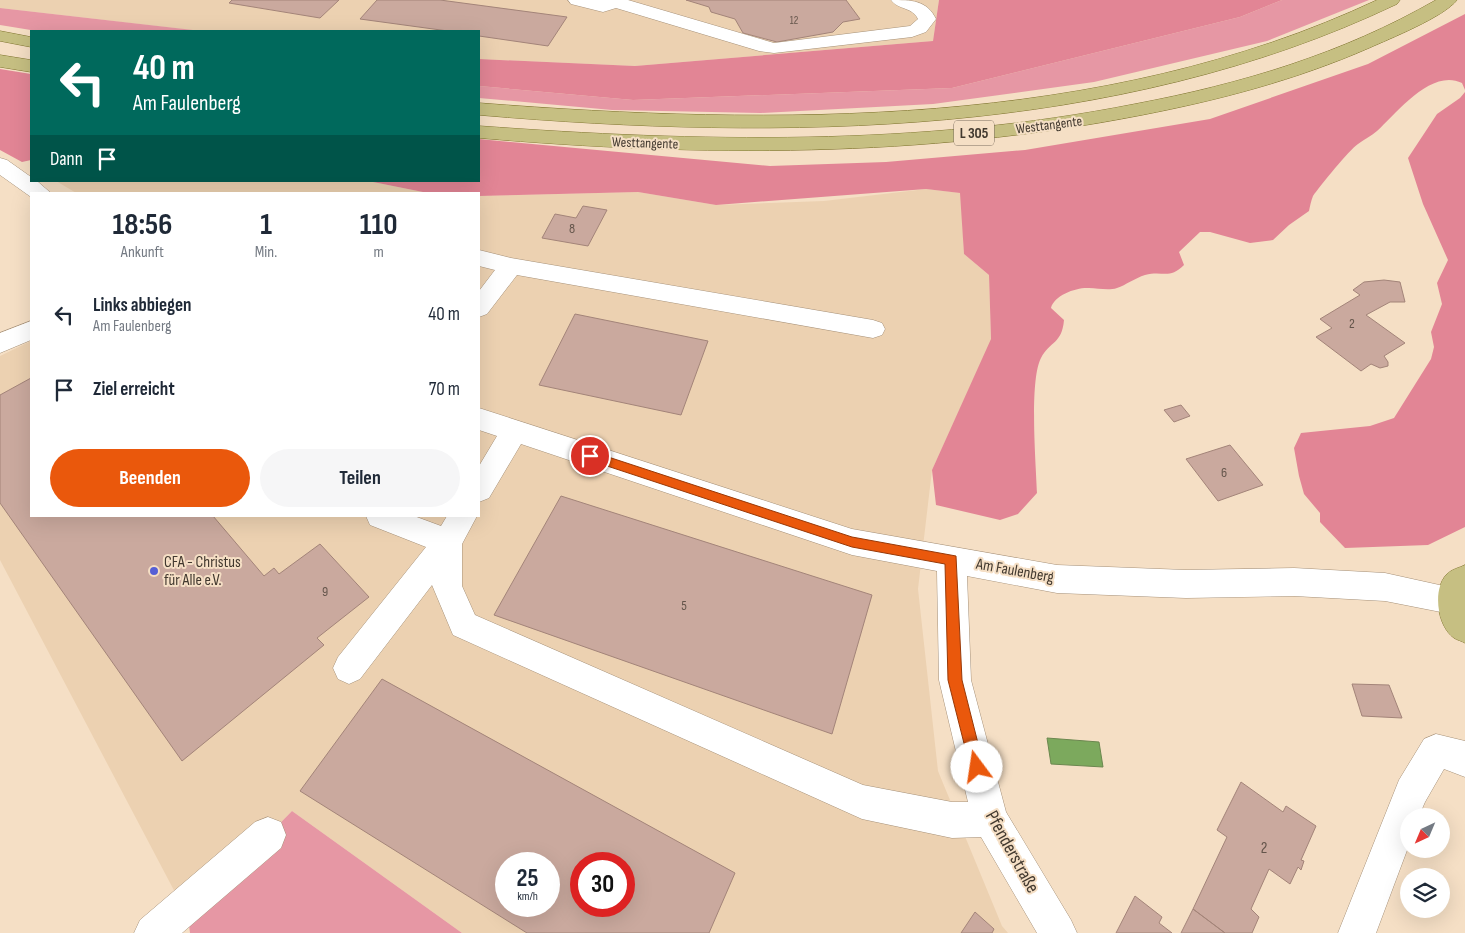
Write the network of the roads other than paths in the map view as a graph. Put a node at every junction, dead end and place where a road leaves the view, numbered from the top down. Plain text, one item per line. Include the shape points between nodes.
1 (577, 0) edge
2 (900, 0) edge
3 (1391, 0) edge
4 (1448, 0) edge
5 (618, 1) edge
6 (0, 36) edge
7 (30, 42) edge
8 (0, 61) edge
9 (30, 66) edge
10 (480, 109) edge
11 (480, 132) edge
12 (0, 165) edge
13 (38, 192) edge
14 (480, 258) edge
15 (510, 266) junction
16 (480, 307) edge
17 (30, 330) edge
18 (872, 330) dead end
19 (0, 344) edge
20 (480, 419) edge
21 (514, 431) junction
22 (480, 488) edge
23 (386, 517) edge
24 (455, 529) edge
25 (952, 560) junction
26 (1458, 590) edge
27 (1465, 628) edge
28 (349, 668) dead end
29 (1465, 760) edge
30 (990, 819) junction
31 (268, 835) dead end
32 (153, 933) edge
33 (1058, 933) edge
34 (1357, 933) edge

1 - 5 street via 603,7
2 - 5 street via 924,12 927,19 924,26 916,31 774,48
3 - 10 main road, Westtangente / L 305 via 1322,32 1234,61 1132,86 1014,106 881,119 743,123 606,119
4 - 11 main road, Westtangente / L 305 via 1396,29 1304,66 1210,95 1091,119 886,141 742,146 596,141
6 - 7 main road
8 - 9 main road
12 - 13 street
14 - 15 street
15 - 16 street
15 - 18 street
17 - 19 street
20 - 21 street, Am Faulenberg
21 - 22 street
21 - 25 street, Am Faulenberg via 852,542
23 - 24 street
24 - 28 street
24 - 30 street via 447,586 464,625 862,802 952,820
25 - 26 street, Am Faulenberg via 1057,579 1186,584 1294,582
25 - 30 street, Pfenderstraße via 955,680
26 - 27 main road via 1455,613
29 - 34 street via 1457,754 1436,751 1431,759 1411,792
30 - 33 street, Pfenderstraße
31 - 32 street

